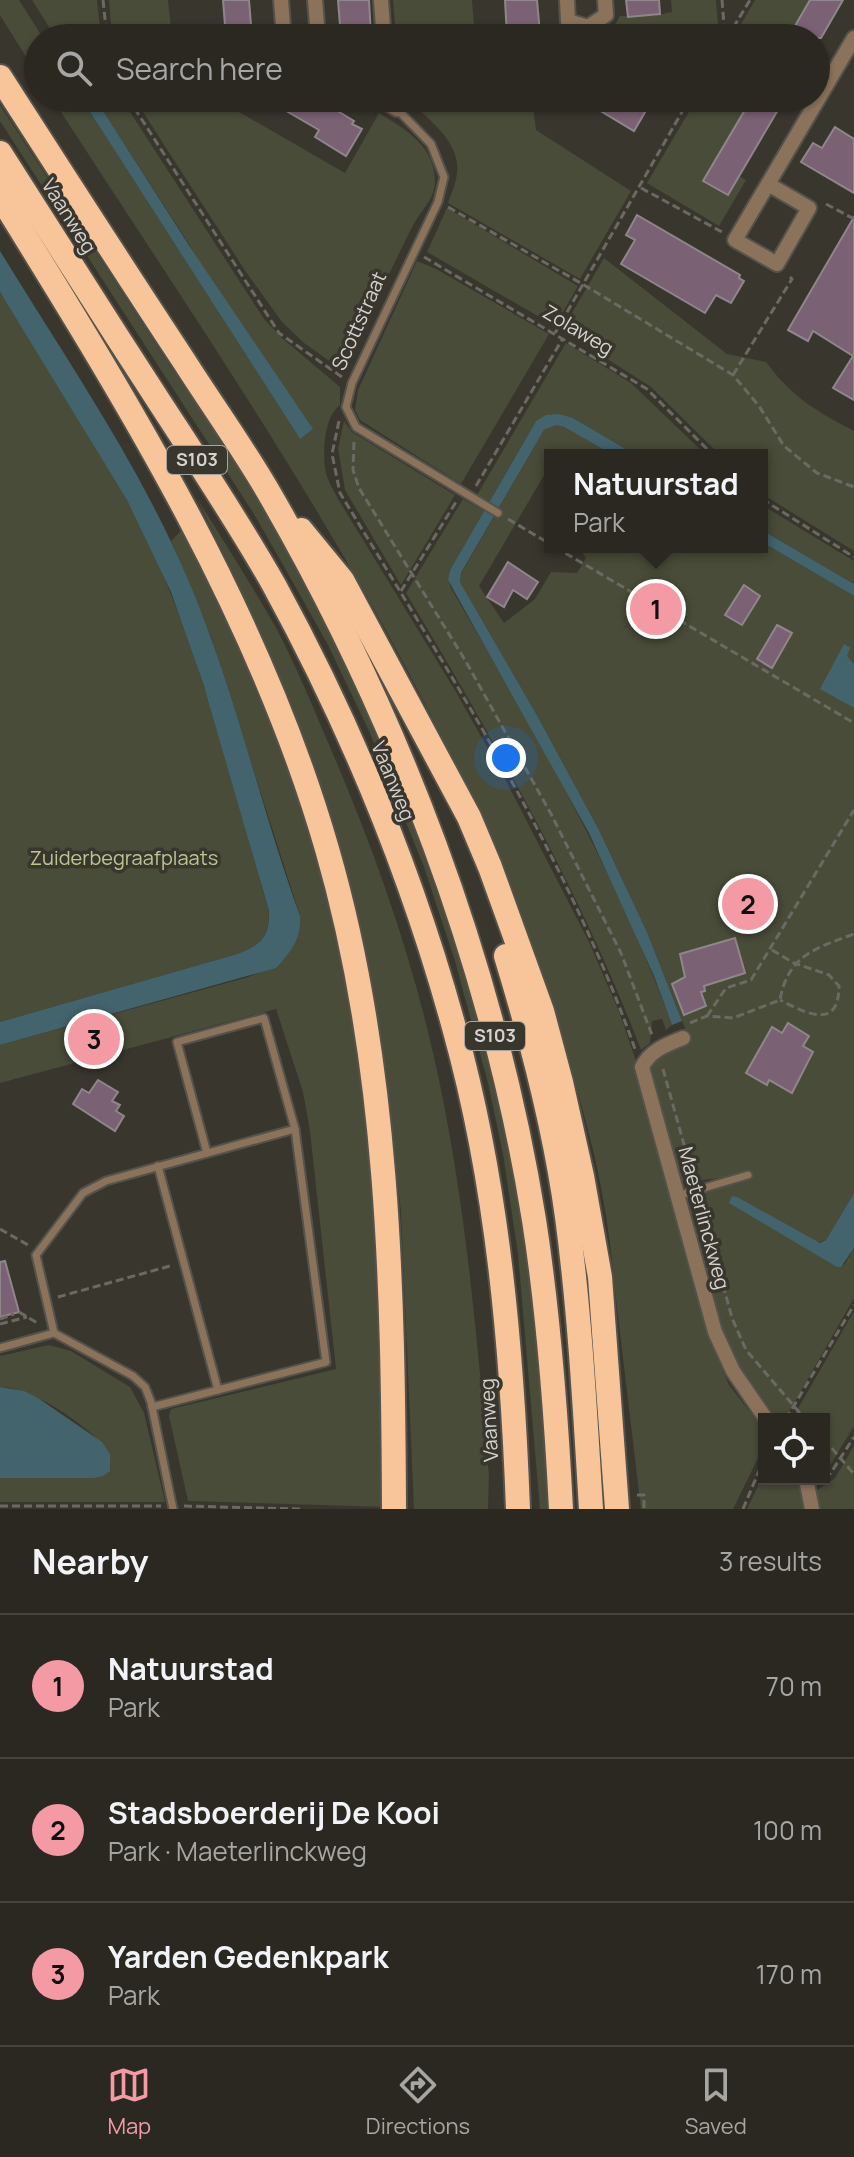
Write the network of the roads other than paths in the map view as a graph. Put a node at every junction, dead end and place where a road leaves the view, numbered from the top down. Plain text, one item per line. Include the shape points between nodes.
1 (281, 0) edge
2 (315, 0) edge
3 (381, 0) edge
4 (567, 0) edge
5 (605, 0) edge
6 (283, 24) edge
7 (317, 24) edge
8 (383, 24) edge
9 (578, 24) edge
10 (592, 24) edge
11 (854, 38) edge
12 (0, 77) edge
13 (830, 79) edge
14 (400, 112) edge
15 (810, 112) edge
16 (0, 153) edge
17 (768, 184) junction
18 (0, 186) edge
19 (269, 491) junction
20 (498, 513) road end
21 (400, 688) junction
22 (683, 1038) dead end
23 (295, 1129) junction
24 (207, 1153) junction
25 (158, 1166) junction
26 (748, 1175) dead end
27 (676, 1196) junction
28 (54, 1333) junction
29 (0, 1348) edge
30 (218, 1390) junction
31 (152, 1407) junction
32 (762, 1413) edge
33 (807, 1485) edge
34 (173, 1507) edge
35 (394, 1509) edge
36 (518, 1509) edge
37 (561, 1509) edge
38 (591, 1509) edge
39 (617, 1509) edge
40 (812, 1509) edge

1 - 6 street
2 - 7 street
3 - 8 street
4 - 9 street via 568,21
5 - 10 street via 606,15
11 - 13 street
12 - 19 highway, Vaanweg / S103
14 - 20 lane, Scottstraat via 431,144 444,177 438,202 352,383 346,407 356,427
15 - 17 street
16 - 36 highway, Vaanweg / S103 via 273,583 369,781 456,1033 503,1293
17 - 17 street via 809,208 777,264 735,240
18 - 35 highway, S103 via 2,199 141,429 225,584 273,693 327,849 354,962 378,1123 393,1342
19 - 21 highway, S103 via 342,580
19 - 37 highway, S103 via 393,739 431,834 492,1021 516,1125 547,1311
21 - 38 highway, S103 via 495,920 536,1061 569,1230 581,1331
21 - 39 highway, S103 via 490,867 542,1011 561,1082 600,1277
22 - 27 street, Maeterlinckweg via 657,1049 642,1067
23 - 24 lane
23 - 24 lane via 264,1018 177,1042
23 - 30 lane via 326,1362
24 - 25 lane
25 - 28 lane via 89,1188 38,1251
25 - 30 lane
26 - 27 lane
27 - 32 street, Maeterlinckweg via 715,1332
28 - 29 lane
28 - 31 lane via 140,1381
30 - 31 lane
31 - 34 lane
33 - 40 street

